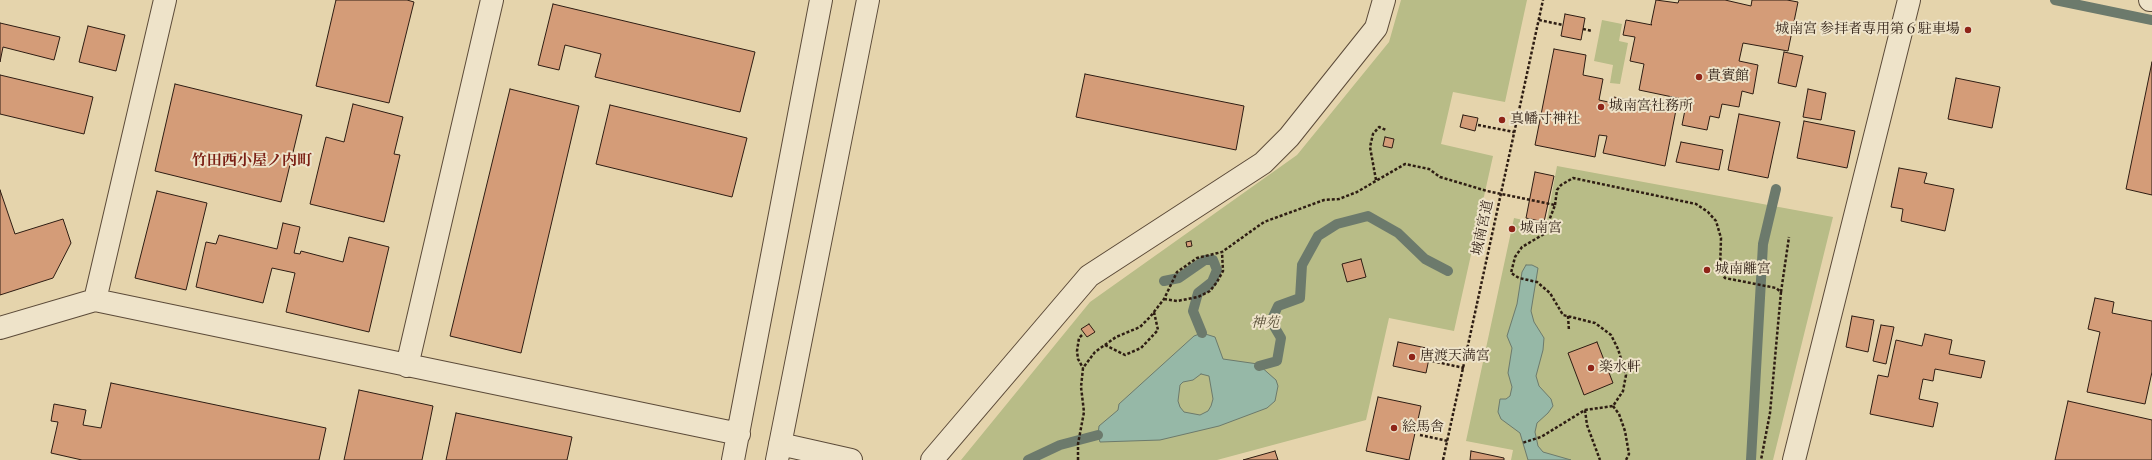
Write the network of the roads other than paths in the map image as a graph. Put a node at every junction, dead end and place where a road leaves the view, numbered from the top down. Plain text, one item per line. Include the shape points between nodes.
1 (165, 0) edge
2 (492, 0) edge
3 (821, 0) edge
4 (868, 0) edge
5 (1384, 0) edge
6 (1909, 0) edge
7 (96, 300) junction
8 (0, 328) edge
9 (407, 366) junction
10 (739, 434) junction
11 (778, 452) edge
12 (733, 460) edge
13 (851, 460) edge
14 (932, 460) edge
15 (1794, 460) edge

1 - 7 street
2 - 9 street
3 - 10 street
4 - 11 street
5 - 14 street via 1376,28 1289,137 1263,163 1089,276
6 - 15 street
7 - 8 street
7 - 9 street
9 - 10 street
10 - 12 street
11 - 13 street

